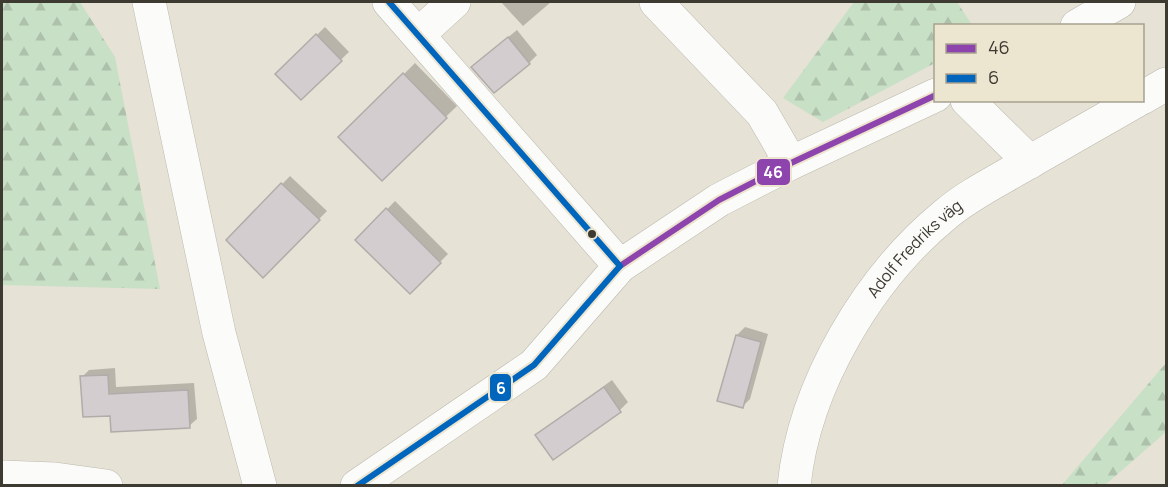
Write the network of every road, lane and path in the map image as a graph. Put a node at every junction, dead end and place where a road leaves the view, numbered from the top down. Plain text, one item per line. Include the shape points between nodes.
1 (148, 2) edge
2 (389, 2) edge
3 (454, 2) edge
4 (656, 2) edge
5 (1119, 2) edge
6 (1080, 24) edge
7 (419, 34) junction
8 (1167, 84) edge
9 (934, 96) edge
10 (1144, 97) edge
11 (970, 102) edge
12 (1135, 102) edge
13 (1030, 162) junction
14 (791, 163) junction
15 (620, 266) junction
16 (11, 480) edge
17 (106, 486) edge
18 (260, 486) edge
19 (357, 486) edge
20 (794, 486) edge

1 - 18 street via 219,333
2 - 7 street
3 - 7 street
4 - 14 street via 762,113
5 - 6 street
7 - 15 street
8 - 10 street
9 - 14 street
11 - 13 street
12 - 13 street, Adolf Fredriks väg
13 - 20 street, Adolf Fredriks väg via 947,213 899,258 855,315 821,386 796,464
14 - 15 street via 719,201
15 - 19 street via 518,379
16 - 17 street via 55,478

